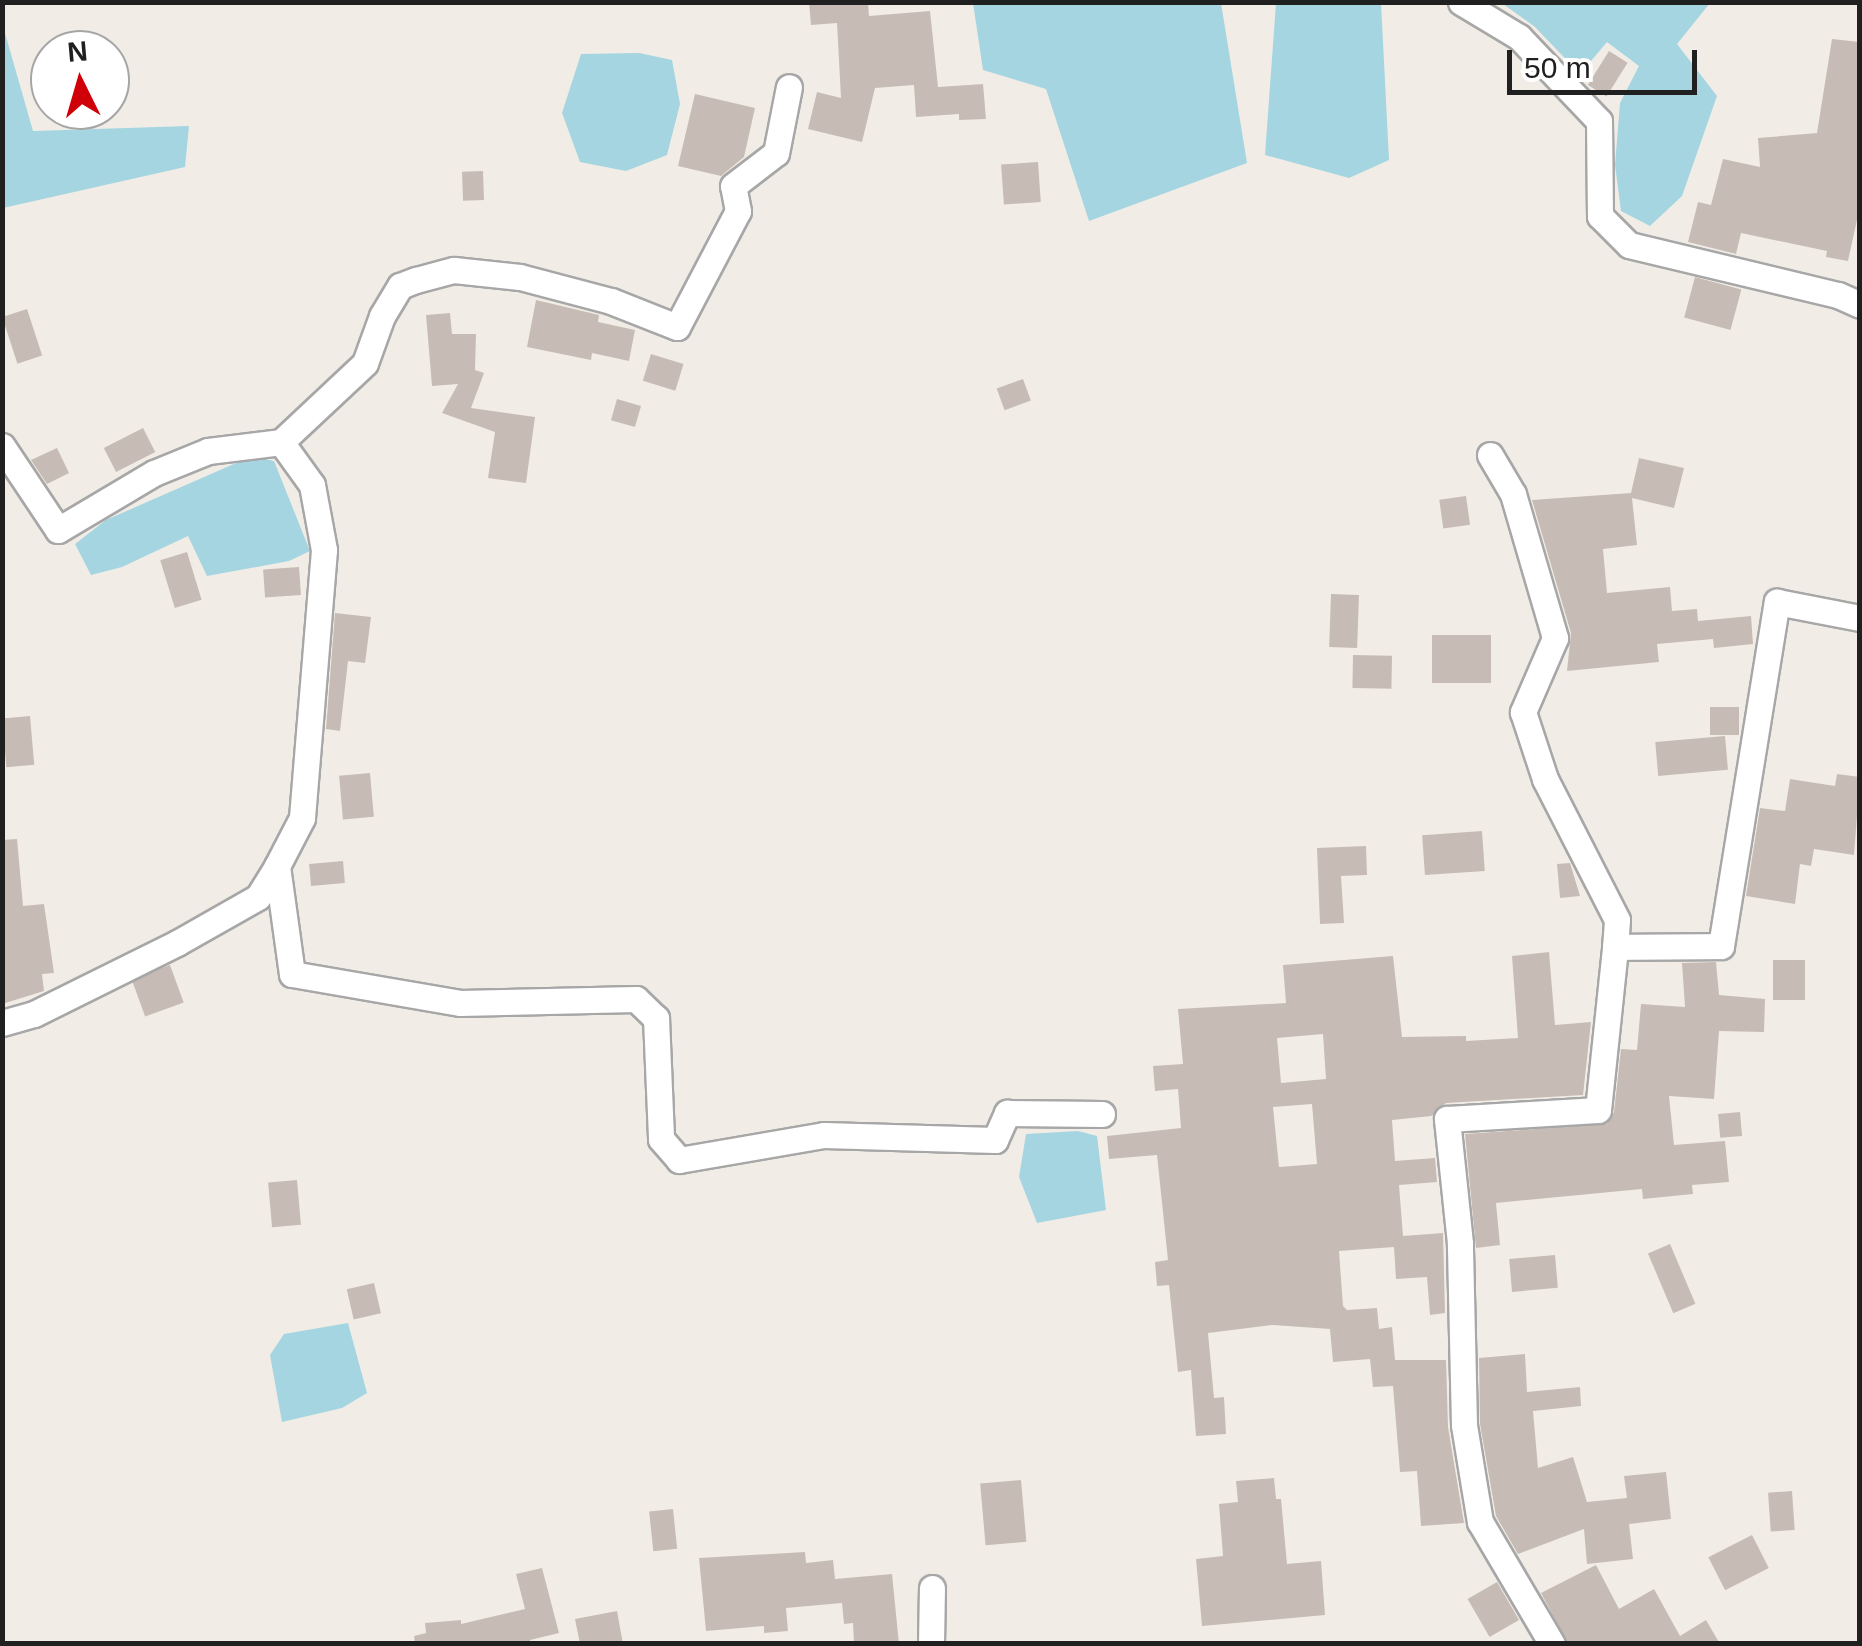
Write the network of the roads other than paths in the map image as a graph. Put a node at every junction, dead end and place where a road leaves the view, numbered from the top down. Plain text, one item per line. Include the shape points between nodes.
1 (1462, 2) edge
2 (789, 86) dead end
3 (1860, 305) edge
4 (280, 442) junction
5 (3, 446) edge
6 (1490, 454) dead end
7 (1860, 618) edge
8 (277, 866) junction
9 (1616, 946) junction
10 (2, 1023) edge
11 (1102, 1114) dead end
12 (932, 1588) dead end
13 (931, 1644) edge
14 (1552, 1644) edge

1 - 3 street via 1519,37 1599,120 1600,216 1630,246
2 - 4 street via 776,154 733,186 738,211 677,327 520,277 454,270 416,280 400,286 365,363
4 - 5 street via 208,451 154,472 58,530
4 - 8 street via 312,486 324,550 302,818
6 - 9 street via 1513,494 1555,638 1524,712 1545,779 1618,920
7 - 9 street via 1777,602 1721,946
8 - 10 street via 258,896 177,944
8 - 11 street via 292,974 460,1003 636,999 656,1018 661,1140 679,1160 824,1134 995,1140 1007,1114
9 - 14 street via 1598,1110 1448,1120 1460,1244 1464,1424 1480,1522
12 - 13 street

